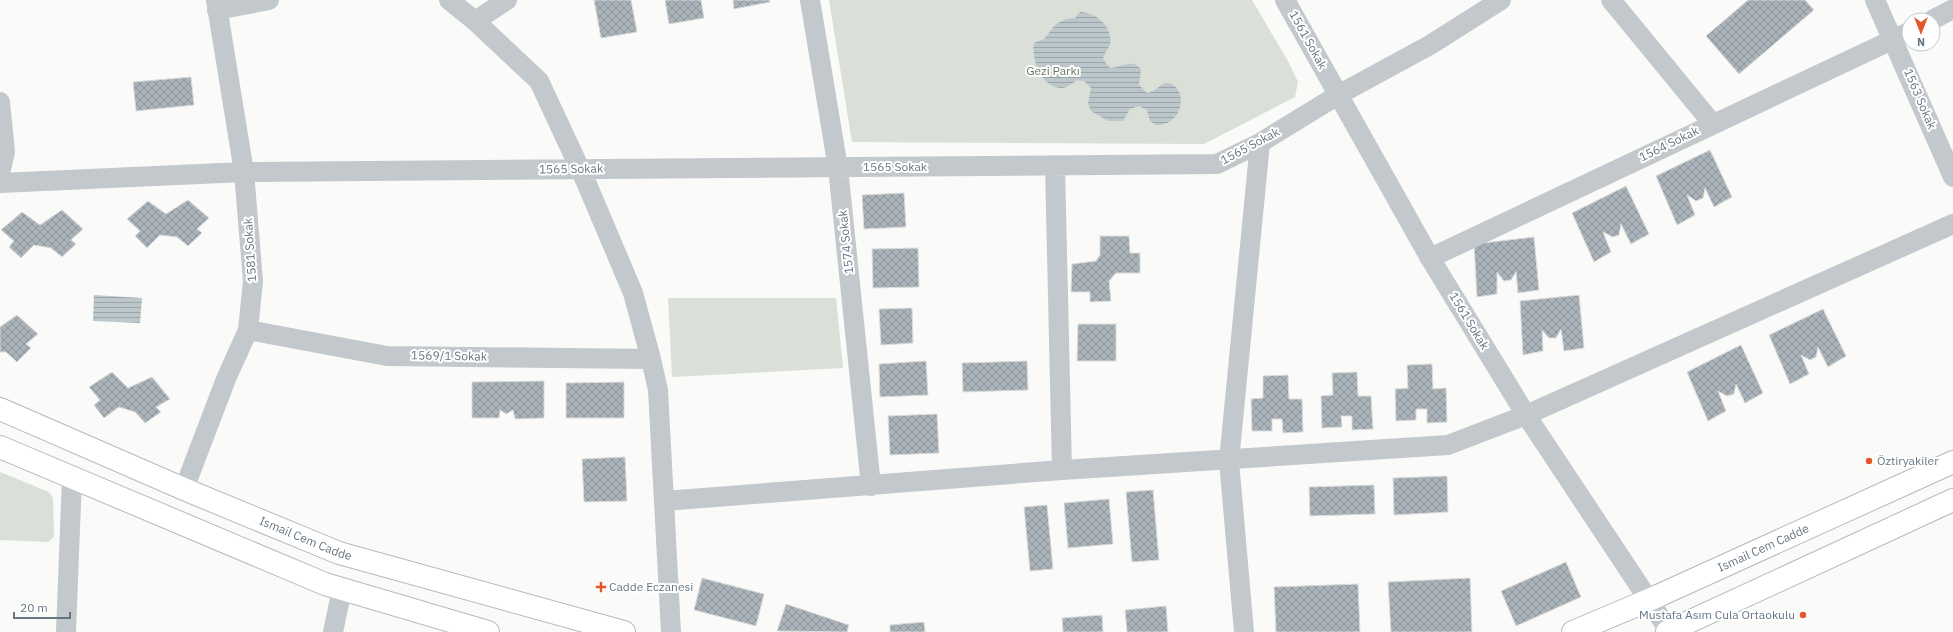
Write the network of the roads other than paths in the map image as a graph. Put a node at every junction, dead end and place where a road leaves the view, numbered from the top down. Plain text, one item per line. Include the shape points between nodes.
1 (269, 0) edge
2 (449, 0) edge
3 (506, 0) edge
4 (810, 0) edge
5 (1286, 0) edge
6 (1501, 0) edge
7 (1611, 0) edge
8 (1876, 0) edge
9 (216, 5) edge
10 (1953, 9) edge
11 (1941, 15) edge
12 (475, 21) junction
13 (1901, 35) edge
14 (1901, 36) edge
15 (1908, 52) edge
16 (1338, 95) junction
17 (0, 102) edge
18 (1712, 123) junction
19 (1260, 143) junction
20 (1055, 166) junction
21 (579, 168) junction
22 (838, 168) junction
23 (244, 172) junction
24 (0, 173) edge
25 (1953, 177) edge
26 (0, 183) edge
27 (1953, 224) edge
28 (1430, 258) junction
29 (248, 330) junction
30 (652, 358) junction
31 (0, 409) edge
32 (1526, 415) junction
33 (0, 447) edge
34 (1228, 461) junction
35 (1953, 462) edge
36 (1062, 470) junction
37 (72, 478) junction
38 (872, 486) junction
39 (184, 489) junction
40 (1953, 500) edge
41 (664, 501) junction
42 (342, 589) junction
43 (1649, 600) junction
44 (66, 632) edge
45 (333, 632) edge
46 (488, 632) edge
47 (624, 632) edge
48 (671, 632) edge
49 (1244, 632) edge
50 (1573, 632) edge
51 (1669, 632) edge

1 - 9 street
2 - 12 street
3 - 12 street
4 - 22 street, 1574 Sokak
5 - 16 street, 1561 Sokak
6 - 16 street, 1565 Sokak via 1430,45
7 - 18 street
8 - 13 street, 1563 Sokak
9 - 23 street, 1581 Sokak
10 - 11 street
12 - 21 street via 539,81
14 - 18 street, 1564 Sokak
15 - 25 street, 1563 Sokak
16 - 19 street, 1565 Sokak
16 - 28 street, 1561 Sokak
17 - 24 street via 5,152
18 - 28 street, 1564 Sokak
19 - 20 street, 1565 Sokak via 1217,164
19 - 34 street
20 - 22 street, 1565 Sokak
20 - 36 street
21 - 22 street, 1565 Sokak
21 - 23 street, 1565 Sokak
21 - 30 street via 633,293
22 - 38 street, 1574 Sokak
23 - 26 street, 1565 Sokak
23 - 29 street, 1581 Sokak via 253,281
27 - 32 street
28 - 32 street, 1561 Sokak
29 - 30 street, 1569/1 Sokak via 387,356
29 - 39 street, 1581 Sokak via 226,379
30 - 41 street via 658,390
31 - 39 main road, Ismail Cem Cadde
32 - 34 street via 1448,445
32 - 43 street, 1561 Sokak
33 - 37 main road
34 - 36 street
34 - 49 street
35 - 43 main road, Ismail Cem Cadde
36 - 38 street
37 - 42 main road
37 - 44 street
38 - 41 street
39 - 47 main road, Ismail Cem Cadde via 339,553
40 - 51 main road
41 - 48 street
42 - 45 street
42 - 46 main road
43 - 50 main road, Ismail Cem Cadde
43 - 51 street, 1561 Sokak

